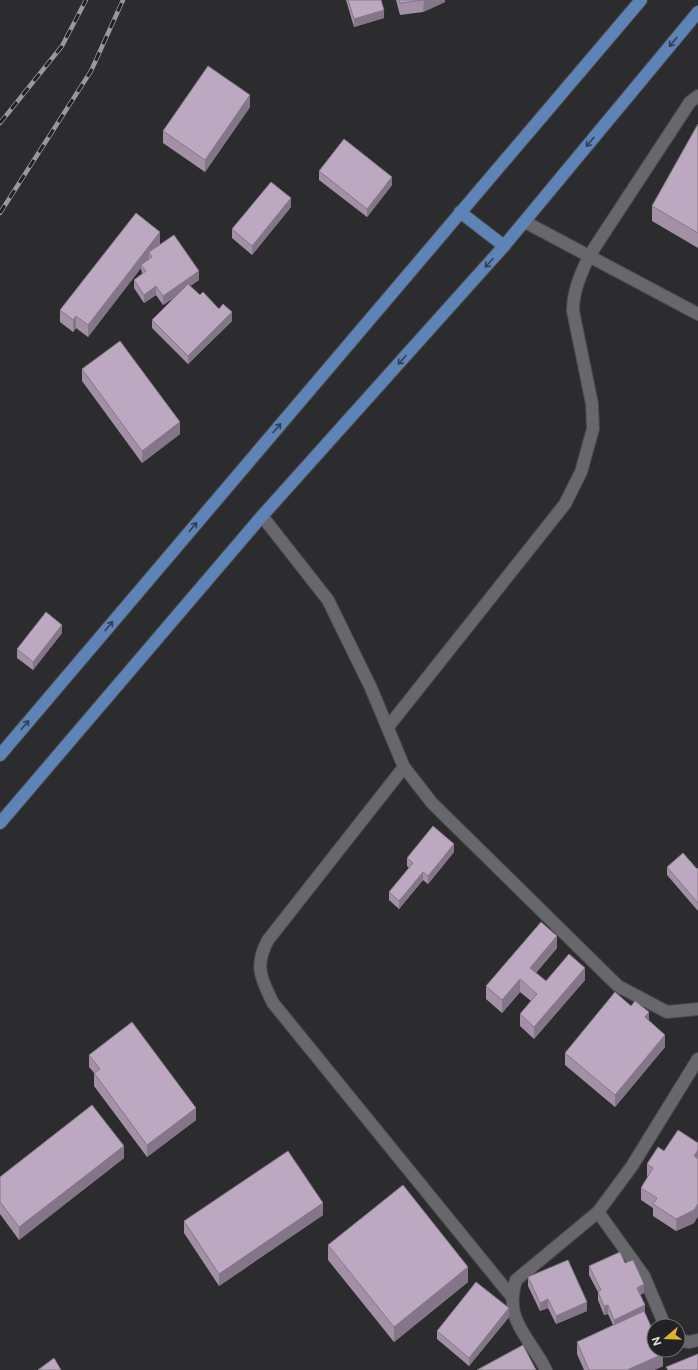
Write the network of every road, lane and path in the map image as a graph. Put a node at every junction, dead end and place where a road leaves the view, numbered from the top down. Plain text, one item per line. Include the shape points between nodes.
1 (640, 0) edge
2 (698, 12) edge
3 (698, 96) edge
4 (460, 212) junction
5 (525, 222) junction
6 (504, 246) junction
7 (589, 256) junction
8 (698, 314) edge
9 (262, 516) junction
10 (388, 727) junction
11 (0, 755) edge
12 (404, 767) junction
13 (0, 823) edge
14 (698, 1009) edge
15 (698, 1060) edge
16 (598, 1212) junction
17 (512, 1297) junction
18 (662, 1318) edge
19 (698, 1340) edge
20 (686, 1341) edge
21 (546, 1370) edge

1 - 4 main road
2 -> 5 main road
3 - 7 street via 690,102
4 - 6 main road
11 -> 4 main road
5 - 6 main road
5 - 7 street
6 -> 9 main road
7 - 8 street
7 - 10 street via 576,284 573,298 573,310 592,404 593,429 581,472 565,504
9 - 10 street via 328,600
9 - 13 main road
10 - 12 street
12 - 14 street via 432,803 618,986 667,1012
12 - 17 street via 268,940 260,957 260,969 273,1003
15 - 16 street via 632,1166
16 - 17 street via 520,1276 516,1280
16 - 18 street via 644,1276
17 - 21 street via 512,1310 521,1332
19 - 20 street

